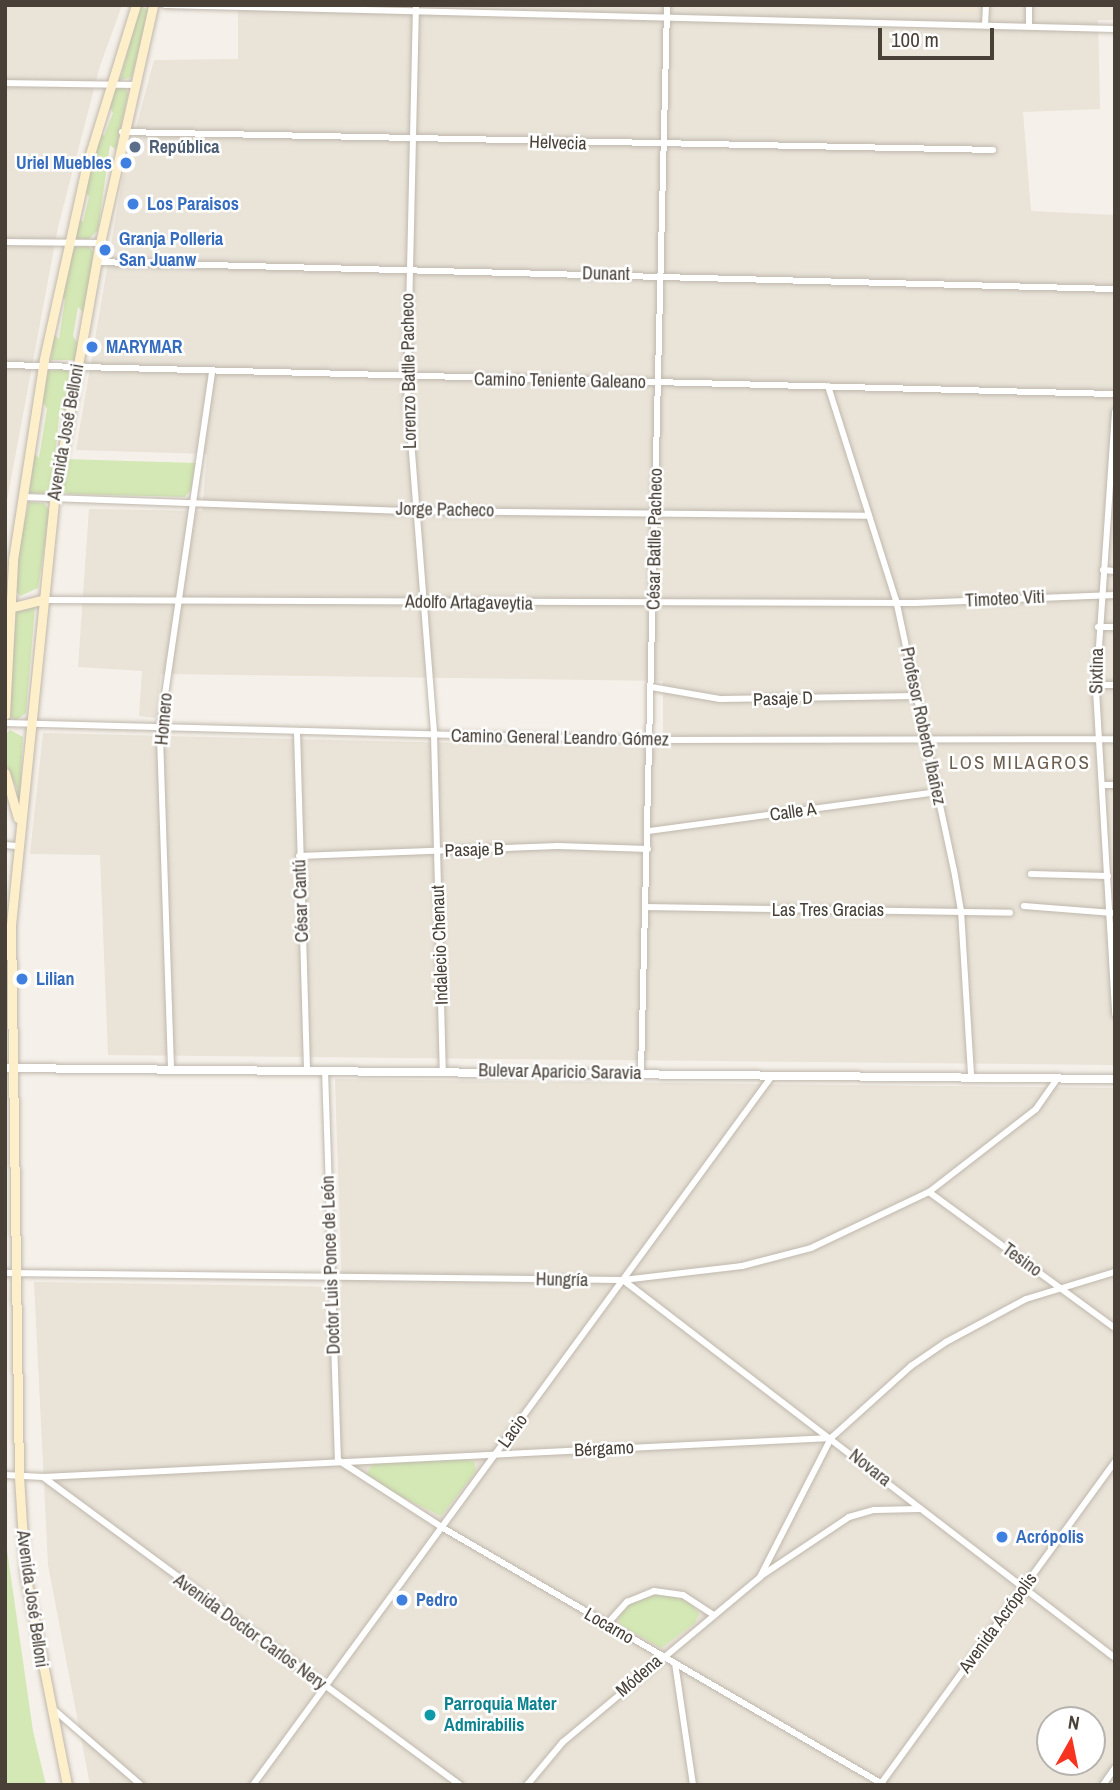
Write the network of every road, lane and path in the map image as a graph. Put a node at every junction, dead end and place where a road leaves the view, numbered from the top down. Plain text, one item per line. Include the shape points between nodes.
1 (136, 5) edge
2 (153, 5) edge
3 (165, 5) edge
4 (667, 5) edge
5 (986, 5) edge
6 (1030, 5) edge
7 (416, 8) edge
8 (667, 18) junction
9 (985, 25) junction
10 (1029, 26) junction
11 (1115, 29) edge
12 (5, 83) edge
13 (111, 84) junction
14 (133, 85) junction
15 (122, 132) junction
16 (413, 139) junction
17 (664, 146) junction
18 (993, 150) dead end
19 (5, 242) edge
20 (67, 242) junction
21 (100, 243) junction
22 (96, 262) junction
23 (409, 270) junction
24 (661, 275) junction
25 (1115, 289) edge
26 (5, 365) edge
27 (43, 365) junction
28 (77, 369) junction
29 (212, 373) junction
30 (407, 378) junction
31 (659, 383) junction
32 (828, 386) junction
33 (1115, 394) edge
34 (1115, 412) edge
35 (1113, 467) edge
36 (23, 497) junction
37 (54, 500) junction
38 (193, 505) junction
39 (413, 511) junction
40 (655, 514) junction
41 (1111, 514) edge
42 (867, 516) junction
43 (1105, 542) junction
44 (1115, 543) edge
45 (12, 568) junction
46 (1103, 570) junction
47 (1115, 571) edge
48 (5, 576) edge
49 (1101, 595) junction
50 (1115, 595) edge
51 (43, 600) junction
52 (896, 600) junction
53 (422, 603) junction
54 (179, 604) junction
55 (654, 604) junction
56 (9, 607) edge
57 (1098, 627) junction
58 (1115, 627) edge
59 (1096, 685) junction
60 (1115, 685) edge
61 (651, 687) junction
62 (917, 696) junction
63 (5, 715) edge
64 (5, 723) edge
65 (32, 724) junction
66 (160, 729) junction
67 (297, 732) junction
68 (433, 735) junction
69 (1100, 738) junction
70 (1115, 739) edge
71 (650, 740) junction
72 (925, 742) junction
73 (5, 773) edge
74 (1104, 785) junction
75 (1115, 785) edge
76 (936, 792) junction
77 (18, 823) junction
78 (649, 831) junction
79 (10, 846) edge
80 (648, 849) junction
81 (437, 852) junction
82 (299, 856) junction
83 (1031, 874) dead end
84 (1108, 876) junction
85 (1024, 906) dead end
86 (647, 907) junction
87 (961, 911) junction
88 (1010, 913) dead end
89 (1113, 913) edge
90 (8, 961) edge
91 (1115, 1014) edge
92 (9, 1068) edge
93 (171, 1068) junction
94 (307, 1070) junction
95 (325, 1070) junction
96 (443, 1071) junction
97 (641, 1072) junction
98 (772, 1076) junction
99 (971, 1076) junction
100 (1058, 1078) junction
101 (1115, 1079) edge
102 (929, 1192) junction
103 (1115, 1272) edge
104 (5, 1273) edge
105 (16, 1274) junction
106 (331, 1276) junction
107 (623, 1280) junction
108 (1059, 1286) junction
109 (1115, 1328) edge
110 (831, 1438) junction
111 (496, 1454) junction
112 (338, 1460) junction
113 (1115, 1461) edge
114 (5, 1475) edge
115 (19, 1476) junction
116 (43, 1477) junction
117 (922, 1509) junction
118 (443, 1528) junction
119 (760, 1577) junction
120 (1023, 1588) junction
121 (714, 1615) junction
122 (607, 1625) junction
123 (661, 1656) junction
124 (1115, 1658) edge
125 (675, 1663) junction
126 (324, 1687) junction
127 (48, 1706) junction
128 (1115, 1768) edge
129 (882, 1784) edge
130 (67, 1785) edge
131 (141, 1785) edge
132 (253, 1785) edge
133 (460, 1785) edge
134 (527, 1785) edge
135 (693, 1785) edge
136 (1102, 1785) edge

1 - 13 main road, Avenida José Belloni
2 - 14 main road, Avenida José Belloni
3 - 7 street
4 - 8 street, César Batlle Pacheco
5 - 9 street
6 - 10 street
7 - 8 street
7 - 16 street, Lorenzo Batlle Pacheco
8 - 9 street
8 - 17 street, César Batlle Pacheco
9 - 10 street
10 - 11 street
12 - 13 street
13 - 14 street
13 - 20 main road, Avenida José Belloni
14 - 15 main road, Avenida José Belloni
15 - 16 street, Helvecia
15 - 21 main road, Avenida José Belloni
16 - 17 street, Helvecia
16 - 23 street, Lorenzo Batlle Pacheco
17 - 18 street, Helvecia
17 - 24 street, César Batlle Pacheco
19 - 20 street
20 - 21 street
20 - 27 main road, Avenida José Belloni
21 - 22 main road, Avenida José Belloni
22 - 23 street, Dunant
22 - 28 main road, Avenida José Belloni
23 - 24 street, Dunant
23 - 30 street, Lorenzo Batlle Pacheco
24 - 25 street, Dunant
24 - 31 street, César Batlle Pacheco
26 - 27 street, Camino Teniente Galeano
27 - 28 street, Camino Teniente Galeano
27 - 36 main road, Avenida José Belloni
28 - 29 street, Camino Teniente Galeano
28 - 37 main road, Avenida José Belloni
29 - 30 street, Camino Teniente Galeano
29 - 38 street, Homero
30 - 31 street, Camino Teniente Galeano
30 - 39 street, Lorenzo Batlle Pacheco
31 - 32 street, Camino Teniente Galeano
31 - 40 street, César Batlle Pacheco
32 - 33 street, Camino Teniente Galeano
32 - 42 street, Profesor Roberto Ibañez
34 - 35 street, Sixtina
35 - 41 street, Sixtina
36 - 37 street, Jorge Pacheco
36 - 45 main road, Avenida José Belloni
37 - 38 street, Jorge Pacheco
37 - 51 main road, Avenida José Belloni
38 - 39 street, Jorge Pacheco
38 - 54 street, Homero
39 - 40 street, Jorge Pacheco
39 - 53 street, Lorenzo Batlle Pacheco
40 - 42 street, Jorge Pacheco
40 - 55 street, César Batlle Pacheco
41 - 43 street, Sixtina
42 - 52 street, Profesor Roberto Ibañez
43 - 44 street
43 - 46 street, Sixtina
45 - 48 main road
45 - 56 main road, Avenida José Belloni
46 - 47 street
46 - 49 street, Sixtina
49 - 50 street, Timoteo Viti
49 - 52 street, Timoteo Viti
49 - 57 street, Sixtina
51 - 54 street, Adolfo Artagaveytia
51 - 56 main road
51 - 65 main road, Avenida José Belloni
52 - 55 street, Adolfo Artagaveytia
52 - 62 street, Profesor Roberto Ibañez
53 - 54 street, Adolfo Artagaveytia
53 - 55 street, Adolfo Artagaveytia
53 - 68 street, Lorenzo Batlle Pacheco
54 - 66 street, Homero
55 - 61 street, César Batlle Pacheco
56 - 63 main road, Avenida José Belloni
57 - 58 street
57 - 59 street, Sixtina
59 - 60 street
59 - 69 street, Sixtina
61 - 62 street, Pasaje D via 720,699
61 - 71 street, César Batlle Pacheco
62 - 72 street, Profesor Roberto Ibañez
64 - 65 street, Camino General Leandro Gómez
65 - 66 street, Camino General Leandro Gómez
65 - 77 main road, Avenida José Belloni
66 - 67 street, Camino General Leandro Gómez
66 - 93 street, Homero
67 - 68 street, Camino General Leandro Gómez
67 - 82 street, César Cantú
68 - 71 street, Camino General Leandro Gómez
68 - 81 street, Indalecio Chenaut
69 - 70 street, Camino General Leandro Gómez
69 - 72 street, Camino General Leandro Gómez
69 - 74 street, Sixtina
71 - 72 street, Camino General Leandro Gómez
71 - 78 street, César Batlle Pacheco
72 - 76 street, Profesor Roberto Ibañez
73 - 77 main road, Avenida José Belloni
74 - 75 street
74 - 84 street, Sixtina
76 - 78 street, Calle A
76 - 87 street, Profesor Roberto Ibañez
77 - 79 main road, Avenida José Belloni
78 - 80 street, César Batlle Pacheco
79 - 90 main road, Avenida José Belloni
80 - 81 street, Pasaje B via 558,846
80 - 86 street, César Batlle Pacheco
81 - 82 street, Pasaje B
81 - 96 street, Indalecio Chenaut
82 - 94 street, César Cantú
83 - 84 street
84 - 89 street, Sixtina
85 - 89 street
86 - 87 street, Las Tres Gracias
86 - 97 street, César Batlle Pacheco
87 - 88 street, Las Tres Gracias
87 - 99 street, Profesor Roberto Ibañez
89 - 91 street, Sixtina
90 - 92 main road, Avenida José Belloni
92 - 93 street, Bulevar Aparicio Saravia
92 - 105 main road, Avenida José Belloni
93 - 94 street, Bulevar Aparicio Saravia
94 - 95 street, Bulevar Aparicio Saravia
95 - 96 street, Bulevar Aparicio Saravia
95 - 106 street, Doctor Luis Ponce de León
96 - 97 street, Bulevar Aparicio Saravia
97 - 98 street, Bulevar Aparicio Saravia
98 - 99 street, Bulevar Aparicio Saravia
98 - 107 street, Lacio
99 - 100 street, Bulevar Aparicio Saravia
100 - 101 street, Bulevar Aparicio Saravia
100 - 102 street, Hungría via 1037,1109
102 - 107 street, Hungría via 867,1224 779,1257 703,1273
102 - 108 street, Tesino
103 - 108 street
104 - 105 street, Hungría
105 - 106 street, Hungría
105 - 115 main road, Avenida José Belloni
106 - 107 street, Hungría
106 - 112 street, Doctor Luis Ponce de León
107 - 110 street, Novara
107 - 111 street, Lacio
108 - 109 street, Tesino
108 - 110 street via 946,1342 911,1366
110 - 111 street, Bérgamo
110 - 117 street, Novara
110 - 119 street, Módena
111 - 112 street, Bérgamo
111 - 118 street, Lacio
112 - 116 street, Bérgamo
112 - 118 street, Locarno
113 - 120 street, Avenida Acrópolis
114 - 115 street, Bérgamo
115 - 116 street, Bérgamo
115 - 127 main road, Avenida José Belloni via 25,1572
116 - 126 street, Avenida Doctor Carlos Nery
117 - 119 street, Módena via 874,1510 849,1517
117 - 120 street, Novara
118 - 122 street, Locarno
118 - 126 street, Lacio
119 - 121 street, Módena
120 - 124 street, Novara
120 - 129 street, Avenida Acrópolis
121 - 122 street via 683,1595 654,1591 627,1602
121 - 123 street, Módena
122 - 123 street, Locarno
123 - 125 street, Locarno
123 - 134 street, Módena via 563,1742
125 - 129 street, Locarno
125 - 135 street
126 - 132 street, Lacio
126 - 133 street, Avenida Doctor Carlos Nery
127 - 130 main road, Avenida José Belloni
127 - 131 street
128 - 136 street

